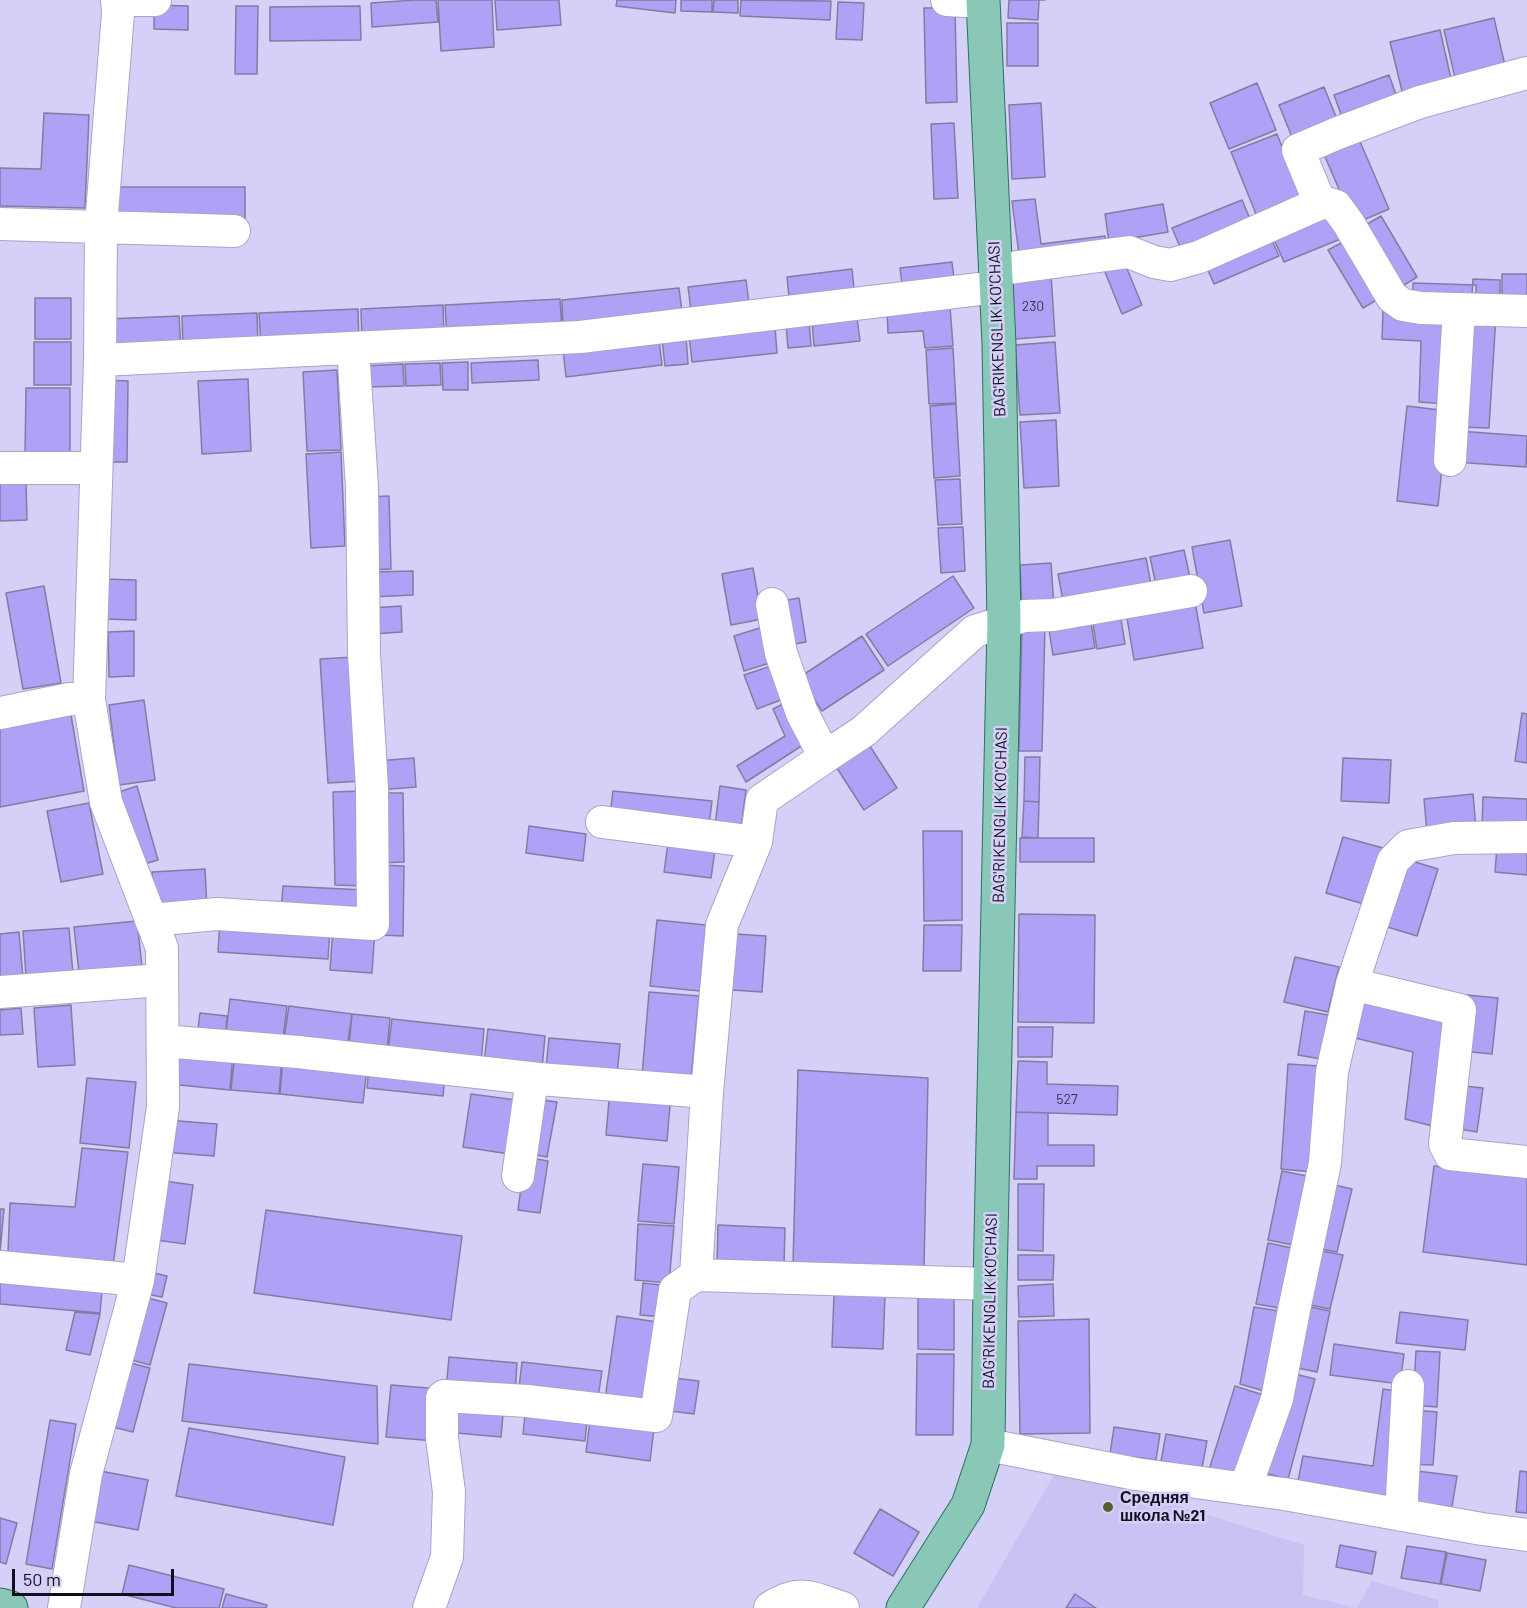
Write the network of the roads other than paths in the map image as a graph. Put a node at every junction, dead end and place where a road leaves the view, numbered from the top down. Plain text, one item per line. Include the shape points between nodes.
1 (117, 0) edge
2 (137, 0) edge
3 (155, 0) edge
4 (947, 0) edge
5 (983, 1) edge
6 (1527, 73) edge
7 (1320, 203) junction
8 (0, 224) edge
9 (101, 226) junction
10 (234, 231) dead end
11 (995, 278) junction
12 (1459, 309) junction
13 (1527, 311) edge
14 (353, 348) junction
15 (100, 360) junction
16 (1450, 460) dead end
17 (0, 468) edge
18 (96, 468) junction
19 (1191, 591) dead end
20 (772, 604) dead end
21 (1004, 622) junction
22 (89, 700) junction
23 (0, 713) edge
24 (825, 756) junction
25 (602, 822) dead end
26 (1527, 837) edge
27 (756, 842) junction
28 (151, 920) junction
29 (162, 980) junction
30 (1352, 984) junction
31 (0, 992) edge
32 (163, 1041) junction
33 (532, 1078) junction
34 (707, 1092) junction
35 (1527, 1162) edge
36 (518, 1176) dead end
37 (0, 1268) edge
38 (696, 1275) junction
39 (138, 1280) junction
40 (990, 1284) junction
41 (1408, 1386) dead end
42 (988, 1445) junction
43 (1245, 1489) junction
44 (1401, 1515) junction
45 (1527, 1535) edge
46 (0, 1605) edge
47 (11, 1608) edge
48 (64, 1608) edge
49 (429, 1608) edge
50 (770, 1608) edge
51 (843, 1608) edge
52 (903, 1608) edge

1 - 9 street
2 - 3 street
4 - 5 street
5 - 11 main road, BAG'RIKENGLIK KO'CHASI
6 - 7 street via 1420,102 1298,150
7 - 11 street via 1199,257 1170,265 1129,252
7 - 12 street via 1336,206 1392,297 1403,305
8 - 9 street
9 - 10 street
9 - 15 street
11 - 14 street via 580,337
11 - 21 main road, BAG'RIKENGLIK KO'CHASI
12 - 13 street
12 - 16 street
14 - 15 street
14 - 28 street via 362,487 373,924 217,914
15 - 18 street
17 - 18 street
18 - 22 street
19 - 21 street
20 - 24 street via 784,663 802,713
21 - 24 street via 975,631 864,731
21 - 40 main road, BAG'RIKENGLIK KO'CHASI
22 - 23 street via 70,699
22 - 28 street via 106,802
24 - 27 street via 762,800
25 - 27 street
26 - 30 street via 1454,838 1408,846 1393,861
27 - 34 street via 722,925
28 - 29 street via 162,948
29 - 31 street
29 - 32 street
30 - 35 street via 1460,1010 1445,1144 1450,1154
30 - 43 street via 1332,1072 1325,1163 1277,1399
32 - 33 street
32 - 39 street via 163,1107
33 - 34 street
33 - 36 street
34 - 38 street
37 - 39 street
38 - 40 street
38 - 49 street via 675,1290 656,1416 444,1396 442,1438 449,1492 447,1557
39 - 48 street via 86,1473
40 - 42 main road, BAG'RIKENGLIK KO'CHASI
41 - 44 street
42 - 43 street via 1136,1474
42 - 52 main road, BAG'RIKENGLIK KO'CHASI via 968,1505
43 - 44 street
44 - 45 street
46 - 47 main road
50 - 51 street via 802,1595

